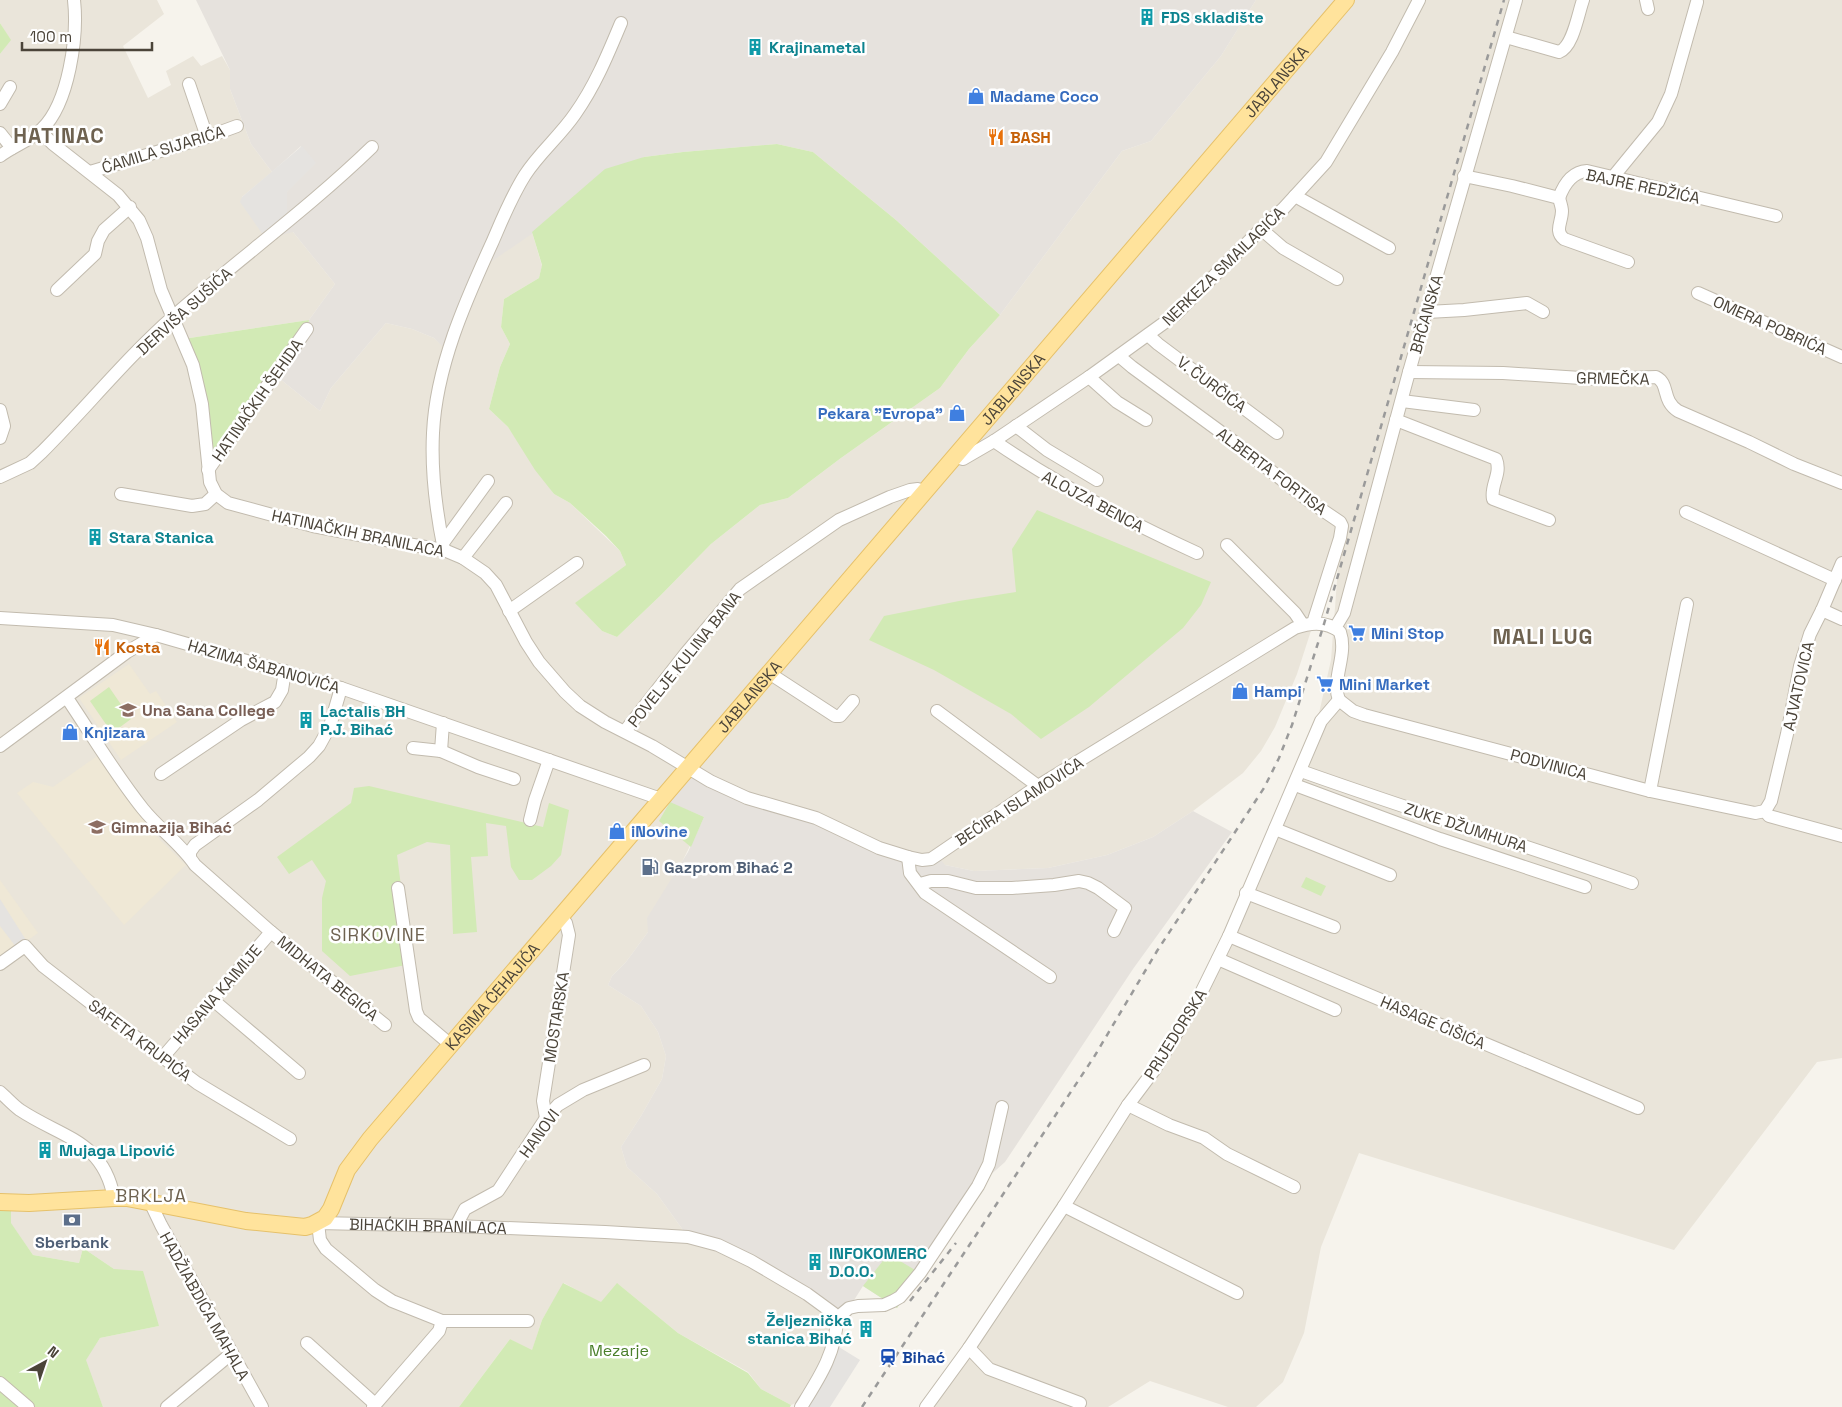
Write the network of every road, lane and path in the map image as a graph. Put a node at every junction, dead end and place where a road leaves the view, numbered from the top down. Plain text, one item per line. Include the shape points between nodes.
1 (74, 0) edge
2 (1346, 0) edge
3 (1419, 0) edge
4 (1516, 0) edge
5 (1582, 0) edge
6 (1697, 2) dead end
7 (621, 23) dead end
8 (1506, 37) junction
9 (189, 84) dead end
10 (10, 88) dead end
11 (0, 104) edge
12 (237, 126) dead end
13 (40, 131) junction
14 (0, 133) edge
15 (207, 137) junction
16 (372, 147) dead end
17 (12, 148) junction
18 (0, 156) edge
19 (90, 172) junction
20 (1464, 176) junction
21 (1613, 177) junction
22 (1295, 196) junction
23 (1559, 198) junction
24 (130, 207) junction
25 (1776, 216) dead end
26 (1261, 230) junction
27 (1389, 248) dead end
28 (1628, 262) dead end
29 (1337, 279) dead end
30 (58, 290) dead end
31 (1698, 293) dead end
32 (1427, 312) junction
33 (1543, 312) dead end
34 (173, 316) junction
35 (307, 329) dead end
36 (1148, 335) junction
37 (1119, 356) junction
38 (1842, 357) edge
39 (1408, 372) junction
40 (1090, 377) junction
41 (1402, 401) junction
42 (0, 410) edge
43 (1474, 410) dead end
44 (1146, 420) dead end
45 (1396, 420) junction
46 (1016, 426) junction
47 (1277, 433) dead end
48 (0, 438) edge
49 (994, 441) junction
50 (956, 457) junction
51 (208, 470) junction
52 (0, 477) edge
53 (1097, 480) dead end
54 (488, 481) dead end
55 (1842, 483) edge
56 (926, 492) junction
57 (121, 494) dead end
58 (216, 494) junction
59 (506, 503) dead end
60 (1686, 512) dead end
61 (1549, 520) dead end
62 (1227, 545) dead end
63 (444, 546) junction
64 (1197, 553) dead end
65 (463, 558) junction
66 (577, 563) dead end
67 (1842, 563) edge
68 (1835, 580) junction
69 (1687, 604) dead end
70 (1822, 610) junction
71 (509, 611) junction
72 (0, 618) edge
73 (1842, 619) edge
74 (1308, 624) junction
75 (1335, 628) junction
76 (156, 635) junction
77 (285, 671) junction
78 (769, 673) junction
79 (341, 688) junction
80 (67, 698) junction
81 (1338, 700) junction
82 (853, 701) dead end
83 (936, 711) dead end
84 (443, 723) junction
85 (625, 731) junction
86 (0, 746) edge
87 (413, 748) dead end
88 (441, 751) junction
89 (549, 760) junction
90 (1301, 771) junction
91 (683, 773) junction
92 (161, 774) dead end
93 (514, 779) dead end
94 (1295, 785) junction
95 (1038, 786) junction
96 (1650, 791) junction
97 (661, 799) junction
98 (1765, 811) junction
99 (530, 820) dead end
100 (1275, 830) junction
101 (1842, 836) edge
102 (190, 857) junction
103 (908, 857) junction
104 (1390, 875) dead end
105 (1632, 883) dead end
106 (920, 884) junction
107 (1585, 887) dead end
108 (398, 888) dead end
109 (1246, 893) junction
110 (561, 918) junction
111 (1334, 927) dead end
112 (271, 932) junction
113 (1114, 932) dead end
114 (1228, 936) junction
115 (1218, 959) junction
116 (0, 964) edge
117 (1050, 977) dead end
118 (213, 1000) junction
119 (1334, 1010) dead end
120 (385, 1025) dead end
121 (451, 1045) junction
122 (163, 1057) junction
123 (644, 1065) dead end
124 (299, 1073) dead end
125 (0, 1092) edge
126 (1128, 1106) junction
127 (1002, 1107) dead end
128 (1638, 1108) dead end
129 (546, 1118) junction
130 (290, 1139) dead end
131 (1294, 1187) dead end
132 (114, 1198) junction
133 (0, 1202) edge
134 (151, 1204) junction
135 (1064, 1206) junction
136 (318, 1223) junction
137 (456, 1226) junction
138 (1237, 1293) dead end
139 (837, 1318) junction
140 (442, 1321) junction
141 (528, 1321) dead end
142 (307, 1343) dead end
143 (969, 1348) junction
144 (232, 1353) junction
145 (0, 1383) edge
146 (1080, 1403) dead end
147 (374, 1406) edge
148 (28, 1407) edge
149 (167, 1407) edge
150 (262, 1407) edge
151 (801, 1407) edge
152 (926, 1407) edge

1 - 13 street via 71,64 56,109
2 - 50 main road, JABLANSKA
3 - 22 street, NERKEZA SMAILAGIĆA via 1326,162
4 - 8 street, BRČANSKA
5 - 8 street via 1570,42 1564,50 1559,52
6 - 21 street via 1670,94 1658,122
7 - 63 street via 575,115 514,193 479,270 448,352 437,396 432,460
8 - 20 street, BRČANSKA
9 - 15 street
10 - 11 street
12 - 15 street, ĆAMILA SIJARIĆA
13 - 17 street
13 - 19 street
14 - 17 street
15 - 19 street, ĆAMILA SIJARIĆA
16 - 34 street, DERVIŠA SUŠIĆA
17 - 18 street
19 - 24 street
20 - 23 street
20 - 32 street, BRČANSKA
21 - 23 street, BAJRE REDŽIĆA via 1580,171 1568,181
21 - 25 street, BAJRE REDŽIĆA
22 - 26 street, NERKEZA SMAILAGIĆA
22 - 27 street
23 - 28 street via 1562,210 1560,236
24 - 30 street via 104,230 94,254
24 - 34 street via 147,238 161,290
26 - 29 street via 1283,248
26 - 36 street, NERKEZA SMAILAGIĆA via 1175,315
31 - 38 street, OMERA POBRIĆA
32 - 33 street via 1527,303
32 - 39 street, BRČANSKA
34 - 51 street via 198,385
34 - 52 street, DERVIŠA SUŠIĆA via 42,452 30,463
35 - 51 street, HATINAČKIH ŠEHIDA
36 - 37 street, NERKEZA SMAILAGIĆA
36 - 47 street, V. ČURČIĆA
37 - 40 street, NERKEZA SMAILAGIĆA
37 - 74 street, ALBERTA FORTISA via 1340,522 1340,538
39 - 41 street, BRČANSKA
39 - 55 street, GRMEČKA via 1656,377 1662,382 1669,403 1678,411
40 - 44 street via 1117,402
40 - 46 street, NERKEZA SMAILAGIĆA
41 - 43 street
41 - 45 street, BRČANSKA
42 - 48 street via 4,426
45 - 61 street via 1496,460 1499,466 1493,499
45 - 75 street, BRČANSKA via 1344,613
46 - 49 street, NERKEZA SMAILAGIĆA
46 - 53 street via 1047,450
49 - 50 street, NERKEZA SMAILAGIĆA via 963,459
49 - 64 street, ALOJZA BENCA via 1033,468 1115,514
50 - 56 main road, JABLANSKA
51 - 58 street
54 - 63 street
56 - 78 main road, JABLANSKA
56 - 85 street, POVELJE KULINA BANA via 910,490 839,520 740,589
57 - 58 street via 192,506 205,504
58 - 63 street, HATINAČKIH BRANILACA via 236,505 313,526 379,539
59 - 65 street
60 - 68 street
62 - 74 street
63 - 65 street, HATINAČKIH BRANILACA
65 - 71 street, HATINAČKIH BRANILACA via 496,585
66 - 71 street
67 - 68 street, AJVATOVICA
68 - 70 street, AJVATOVICA
69 - 96 street
70 - 73 street
70 - 98 street, AJVATOVICA via 1800,666 1773,792
71 - 85 street, HATINAČKIH BRANILACA via 539,662 565,692 580,706
72 - 76 street, HAZIMA ŠABANOVIĆA via 113,625
74 - 75 street
74 - 95 street, BEĆIRA ISLAMOVIĆA via 1295,628
75 - 81 street via 1342,639
76 - 77 street, HAZIMA ŠABANOVIĆA
76 - 80 street via 127,652
77 - 79 street, HAZIMA ŠABANOVIĆA
77 - 92 street via 282,690 275,702 241,720
78 - 82 street via 838,717
78 - 91 main road, JABLANSKA
79 - 84 street, HAZIMA ŠABANOVIĆA
79 - 102 street via 328,731 319,746 258,800 200,841 190,852
80 - 86 street
80 - 102 street, MIDHATA BEGIĆA via 126,788
81 - 90 street, PRIJEDORSKA via 1321,721
81 - 96 street, PODVINICA via 1364,715
83 - 95 street
84 - 88 street
84 - 89 street, HAZIMA ŠABANOVIĆA
85 - 91 street, HATINAČKIH BRANILACA
87 - 88 street
88 - 93 street
89 - 97 street, HAZIMA ŠABANOVIĆA
89 - 99 street
90 - 94 street, PRIJEDORSKA
90 - 105 street, ZUKE DŽUMHURA
91 - 97 main road, KASIMA ĆEHAJIĆA
91 - 103 street, BEĆIRA ISLAMOVIĆA via 748,798 816,818 879,848
94 - 100 street, PRIJEDORSKA
94 - 107 street via 1440,839
95 - 103 street, BEĆIRA ISLAMOVIĆA via 931,859
96 - 98 street, PODVINICA via 1755,812
97 - 110 main road, KASIMA ĆEHAJIĆA
98 - 101 street, PODVINICA via 1769,816
100 - 104 street
100 - 109 street, PRIJEDORSKA
102 - 112 street, MIDHATA BEGIĆA via 211,880
103 - 106 street via 910,873
106 - 113 street via 948,880 976,888 1088,883 1125,908
106 - 117 street via 925,893
108 - 121 street via 416,1011 419,1018
109 - 111 street
109 - 114 street, PRIJEDORSKA
110 - 121 main road, KASIMA ĆEHAJIĆA
110 - 129 street, MOSTARSKA via 569,935 543,1101
112 - 118 street, HASANA KAIMIJE
112 - 120 street, MIDHATA BEGIĆA
114 - 115 street, PRIJEDORSKA
114 - 128 street, HASAGE ĆIŠIĆA
115 - 119 street
115 - 126 street, PRIJEDORSKA via 1180,1028
116 - 122 street, SAFETA KRUPIĆA via 25,946 51,971
118 - 122 street, HASANA KAIMIJE
118 - 124 street
121 - 136 main road, KASIMA ĆEHAJIĆA via 357,1155 347,1170 331,1209
122 - 130 street, SAFETA KRUPIĆA via 197,1083
123 - 129 street, HANOVI via 583,1090 558,1105
125 - 132 street via 20,1110 84,1146 106,1170
126 - 131 street via 1204,1138 1227,1154
126 - 135 street, PRIJEDORSKA
127 - 139 street via 989,1164 920,1273 893,1301 884,1305 849,1308
129 - 137 street, HANOVI via 498,1191 465,1209
132 - 133 main road, BIHAĆKIH BRANILACA
132 - 134 main road, BIHAĆKIH BRANILACA
134 - 136 main road, BIHAĆKIH BRANILACA via 246,1221 305,1226
134 - 144 street, HADŽIABDIĆA MAHALA
135 - 138 street
135 - 143 street, PRIJEDORSKA
136 - 137 street, BIHAĆKIH BRANILACA
136 - 140 street via 320,1240 326,1249 368,1285 392,1301
137 - 139 street, BIHAĆKIH BRANILACA via 688,1237 718,1245 752,1261 807,1294
139 - 151 street via 837,1331 826,1367
140 - 141 street
140 - 147 street via 439,1331
142 - 147 street
143 - 146 street via 989,1369
143 - 152 street, PRIJEDORSKA
144 - 149 street
144 - 150 street, HADŽIABDIĆA MAHALA
145 - 148 street

